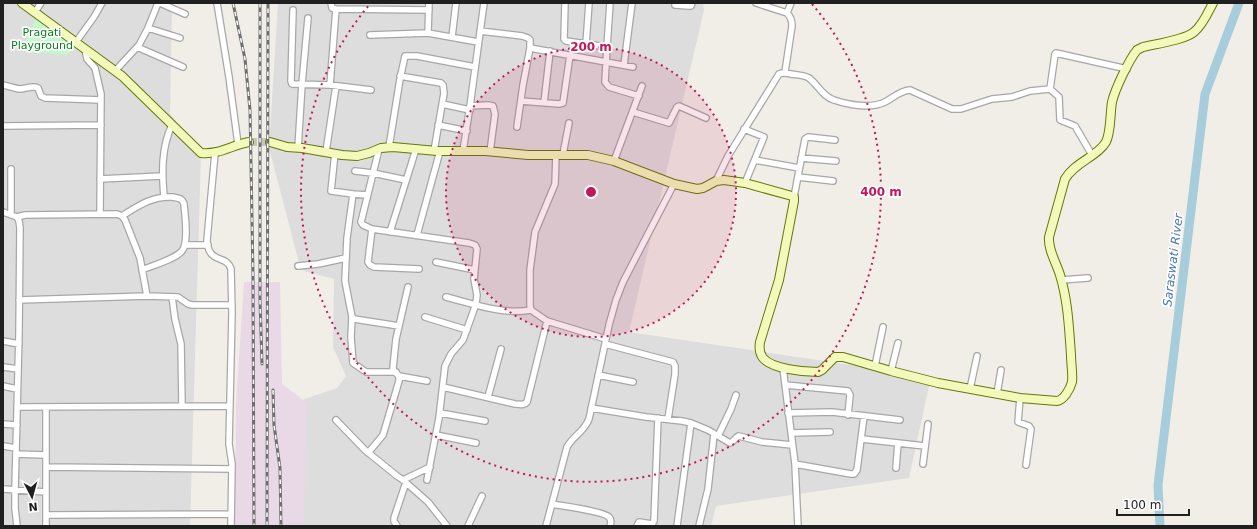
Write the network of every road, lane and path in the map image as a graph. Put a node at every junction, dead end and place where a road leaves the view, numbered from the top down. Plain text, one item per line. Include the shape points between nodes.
1 (22, 3) edge
2 (41, 3) edge
3 (102, 3) edge
4 (159, 3) edge
5 (217, 3) edge
6 (331, 3) edge
7 (429, 3) edge
8 (456, 3) edge
9 (484, 3) edge
10 (565, 3) edge
11 (589, 3) edge
12 (610, 3) edge
13 (632, 3) edge
14 (692, 3) edge
15 (756, 3) edge
16 (790, 3) edge
17 (1213, 3) edge
18 (676, 4) dead end
19 (336, 9) junction
20 (293, 10) dead end
21 (429, 10) junction
22 (35, 12) junction
23 (787, 13) junction
24 (185, 14) dead end
25 (308, 18) dead end
26 (148, 28) junction
27 (480, 31) junction
28 (428, 33) junction
29 (370, 35) dead end
30 (452, 37) junction
31 (180, 38) dead end
32 (76, 42) junction
33 (478, 42) junction
34 (586, 44) junction
35 (137, 47) junction
36 (607, 47) junction
37 (530, 48) junction
38 (85, 49) junction
39 (550, 51) junction
40 (570, 55) junction
41 (606, 61) junction
42 (624, 65) junction
43 (183, 67) dead end
44 (475, 67) junction
45 (633, 67) dead end
46 (1127, 69) junction
47 (115, 71) junction
48 (785, 72) junction
49 (400, 76) junction
50 (3, 84) edge
51 (302, 84) junction
52 (333, 85) junction
53 (642, 86) dead end
54 (1050, 89) junction
55 (370, 90) dead end
56 (639, 96) junction
57 (101, 100) junction
58 (521, 101) junction
59 (544, 103) junction
60 (442, 104) junction
61 (470, 108) junction
62 (633, 112) junction
63 (706, 118) dead end
64 (569, 123) dead end
65 (172, 124) junction
66 (101, 125) junction
67 (3, 126) edge
68 (438, 126) junction
69 (518, 127) dead end
70 (744, 129) junction
71 (467, 131) junction
72 (835, 140) dead end
73 (249, 142) tunnel mouth
74 (270, 142) tunnel mouth
75 (238, 144) junction
76 (389, 147) junction
77 (298, 148) junction
78 (416, 149) junction
79 (379, 150) junction
80 (437, 151) junction
81 (463, 151) junction
82 (490, 152) junction
83 (215, 153) junction
84 (331, 153) junction
85 (560, 155) junction
86 (1092, 155) junction
87 (801, 158) junction
88 (614, 160) junction
89 (755, 160) junction
90 (836, 161) dead end
91 (799, 168) junction
92 (11, 169) dead end
93 (355, 171) dead end
94 (373, 173) junction
95 (162, 176) junction
96 (798, 177) junction
97 (100, 179) junction
98 (406, 180) junction
99 (716, 181) junction
100 (832, 181) dead end
101 (744, 183) junction
102 (674, 184) junction
103 (353, 194) junction
104 (367, 195) junction
105 (164, 197) junction
106 (794, 197) junction
107 (3, 212) edge
108 (100, 213) junction
109 (11, 214) junction
110 (122, 216) junction
111 (17, 217) junction
112 (372, 229) junction
113 (390, 232) junction
114 (417, 236) junction
115 (185, 244) junction
116 (208, 244) junction
117 (346, 258) junction
118 (436, 262) dead end
119 (298, 266) dead end
120 (419, 269) dead end
121 (142, 270) junction
122 (475, 270) junction
123 (1088, 278) dead end
124 (1061, 280) junction
125 (408, 287) dead end
126 (147, 296) junction
127 (172, 297) junction
128 (446, 297) dead end
129 (19, 300) junction
130 (476, 304) junction
131 (232, 305) junction
132 (531, 310) junction
133 (352, 317) junction
134 (425, 317) dead end
135 (547, 321) junction
136 (399, 326) junction
137 (883, 327) dead end
138 (467, 330) junction
139 (3, 341) edge
140 (605, 341) junction
141 (898, 343) dead end
142 (19, 344) junction
143 (501, 349) dead end
144 (977, 356) dead end
145 (875, 366) junction
146 (3, 367) edge
147 (783, 368) junction
148 (18, 369) junction
149 (1000, 370) dead end
150 (891, 371) junction
151 (397, 374) junction
152 (598, 375) junction
153 (427, 381) dead end
154 (633, 382) dead end
155 (785, 385) junction
156 (3, 386) edge
157 (443, 387) junction
158 (18, 389) junction
159 (970, 389) junction
160 (997, 394) junction
161 (736, 395) dead end
162 (488, 397) junction
163 (1020, 398) junction
164 (17, 406) junction
165 (182, 406) junction
166 (230, 406) junction
167 (46, 407) junction
168 (591, 408) junction
169 (788, 412) junction
170 (440, 413) junction
171 (848, 415) junction
172 (864, 416) junction
173 (658, 418) junction
174 (668, 419) junction
175 (336, 420) dead end
176 (900, 420) dead end
177 (485, 421) dead end
178 (691, 423) junction
179 (3, 424) edge
180 (928, 424) dead end
181 (17, 425) junction
182 (830, 432) dead end
183 (791, 433) junction
184 (436, 435) junction
185 (716, 435) junction
186 (862, 438) junction
187 (476, 443) dead end
188 (898, 443) junction
189 (792, 445) junction
190 (3, 446) edge
191 (925, 446) junction
192 (16, 451) junction
193 (368, 453) junction
194 (46, 455) junction
195 (795, 464) junction
196 (923, 464) dead end
197 (1026, 465) dead end
198 (46, 467) junction
199 (430, 467) junction
200 (896, 468) dead end
201 (232, 469) junction
202 (427, 480) dead end
203 (405, 481) junction
204 (3, 489) edge
205 (15, 490) junction
206 (46, 492) junction
207 (482, 496) dead end
208 (552, 504) junction
209 (231, 514) junction
210 (46, 515) junction
211 (16, 526) edge
212 (46, 526) edge
213 (231, 526) edge
214 (397, 526) edge
215 (447, 526) edge
216 (468, 526) edge
217 (546, 526) edge
218 (610, 526) edge
219 (637, 526) edge
220 (678, 526) edge
221 (699, 526) edge
222 (798, 526) edge

1 - 22 street
2 - 22 street
3 - 32 street
4 - 24 street
4 - 26 street
5 - 75 street
6 - 19 street via 332,8
7 - 21 street
8 - 30 street
9 - 27 street
10 - 34 street via 564,39
11 - 34 street
12 - 36 street
13 - 42 street
14 - 18 street via 689,6
15 - 23 street
16 - 23 street
17 - 46 street via 1195,32 1183,38 1137,50
19 - 21 street
19 - 52 street
20 - 51 street via 291,81 292,84
21 - 28 street
22 - 32 street
23 - 48 street via 792,26
25 - 51 street
26 - 31 street
26 - 35 street
27 - 33 street
27 - 37 street via 528,38
28 - 29 street
28 - 30 street
30 - 33 street
32 - 38 street
33 - 44 street
34 - 36 street
35 - 43 street
35 - 47 street
36 - 41 street
37 - 39 street
37 - 58 street
38 - 47 street
38 - 57 street via 87,59 95,68
39 - 40 street
39 - 59 street
40 - 41 street
40 - 59 street via 563,103
41 - 42 street
41 - 56 street via 607,85
42 - 45 street
44 - 49 street via 407,55 404,57
44 - 61 street
46 - 54 street via 1055,54
46 - 86 street via 1114,96 1107,138
47 - 65 street
48 - 54 street via 809,79 833,100 866,106 886,102 907,90 952,108 961,109 992,99
48 - 70 street via 779,74
49 - 60 street via 441,83 444,93
49 - 76 street
50 - 57 street via 20,89 35,86 45,98
51 - 52 street
51 - 77 street
52 - 55 street
52 - 84 street
53 - 56 street
54 - 86 street via 1059,97 1060,120 1075,126
56 - 62 street
57 - 66 street
58 - 59 street
58 - 69 street
60 - 61 street
60 - 68 street
61 - 71 street
61 - 82 street via 493,106 495,114
62 - 63 street via 669,123 679,106
62 - 88 street
64 - 85 street
65 - 83 street via 201,153
65 - 95 street via 167,135
66 - 67 street
66 - 97 street
68 - 71 street
68 - 80 street
70 - 89 street via 764,138
70 - 99 street
71 - 81 street
72 - 87 street via 806,138
73 - 75 street
74 - 77 street
75 - 83 street
76 - 78 street
76 - 79 street
77 - 84 street
78 - 80 street
78 - 98 street
79 - 84 street via 357,156
79 - 94 street
80 - 81 street
80 - 114 street
81 - 82 street
82 - 85 street
83 - 116 street
84 - 103 street via 331,191
85 - 88 street via 588,155
85 - 132 street via 555,184 534,232 530,270
86 - 124 street via 1074,168 1065,179 1049,237 1049,247
87 - 90 street
87 - 91 street
88 - 102 street
89 - 91 street
89 - 101 street
91 - 96 street
92 - 109 street
93 - 94 street
94 - 98 street
94 - 104 street
95 - 97 street
95 - 105 street
96 - 100 street
96 - 106 street
97 - 108 street
98 - 113 street
99 - 101 street
99 - 102 street via 700,189
101 - 106 street
102 - 140 street via 616,300
103 - 104 street
103 - 117 street
104 - 112 street via 361,222
105 - 110 street via 155,198
105 - 115 street via 183,200
106 - 147 street via 780,273 759,347 766,361
107 - 109 street
108 - 110 street
108 - 111 street
109 - 111 street
110 - 121 street via 140,258
111 - 129 street via 20,228
112 - 113 street
112 - 120 street via 368,262 370,265
113 - 114 street
114 - 122 street via 475,245 478,253
115 - 116 street
115 - 121 street via 182,251 174,257
116 - 131 street via 212,255 230,264
117 - 119 street
117 - 133 street via 345,281
118 - 122 street
121 - 126 street
122 - 130 street
123 - 124 street
124 - 163 street via 1069,326 1071,386 1060,400
125 - 136 street
126 - 127 street
126 - 129 street
127 - 131 street via 178,297 192,305
127 - 165 street via 181,344
128 - 130 street
129 - 142 street
130 - 132 street via 502,311
130 - 138 street
131 - 166 street
132 - 135 street
133 - 136 street
133 - 151 street via 353,363 366,372
134 - 138 street
135 - 140 street
135 - 162 street via 527,402 523,405
136 - 151 street via 393,368
137 - 145 street
138 - 157 street via 445,366
139 - 142 street
140 - 152 street
140 - 174 street via 673,362 675,374
141 - 150 street
142 - 148 street
143 - 162 street
144 - 159 street
145 - 147 street via 839,356 818,372
145 - 150 street
146 - 148 street
147 - 155 street
148 - 158 street
149 - 160 street
150 - 159 street via 938,384
151 - 153 street
151 - 193 street via 399,381 383,435
152 - 154 street
152 - 168 street
155 - 169 street
155 - 171 street via 848,391
156 - 158 street
157 - 162 street
157 - 170 street
158 - 164 street
159 - 160 street
160 - 163 street
161 - 185 street
163 - 197 street via 1018,422 1031,429
164 - 167 street
164 - 181 street
165 - 166 street
165 - 167 street
166 - 201 street
167 - 194 street
168 - 173 street
168 - 208 street via 586,426 567,447
169 - 171 street
169 - 183 street
170 - 177 street
170 - 184 street
171 - 172 street
172 - 176 street
172 - 186 street
173 - 174 street
173 - 219 street via 654,521 652,524 639,522
174 - 178 street
175 - 193 street
178 - 185 street
178 - 220 street
179 - 181 street
180 - 191 street
181 - 192 street
182 - 183 street
183 - 189 street
184 - 187 street
184 - 199 street
185 - 189 street via 730,443 739,436 762,442
185 - 221 street via 708,489
186 - 188 street
186 - 195 street via 857,470 854,474
188 - 191 street
188 - 200 street
189 - 195 street
190 - 192 street
191 - 196 street
192 - 194 street
192 - 205 street
193 - 203 street
194 - 198 street
195 - 222 street
198 - 201 street
198 - 206 street
199 - 202 street
199 - 203 street
201 - 209 street
203 - 214 street via 394,518
203 - 215 street via 428,502
204 - 205 street
205 - 206 street
205 - 211 street
206 - 210 street
207 - 216 street
208 - 217 street
208 - 218 street via 606,515 610,517
209 - 210 street
209 - 213 street
210 - 212 street

